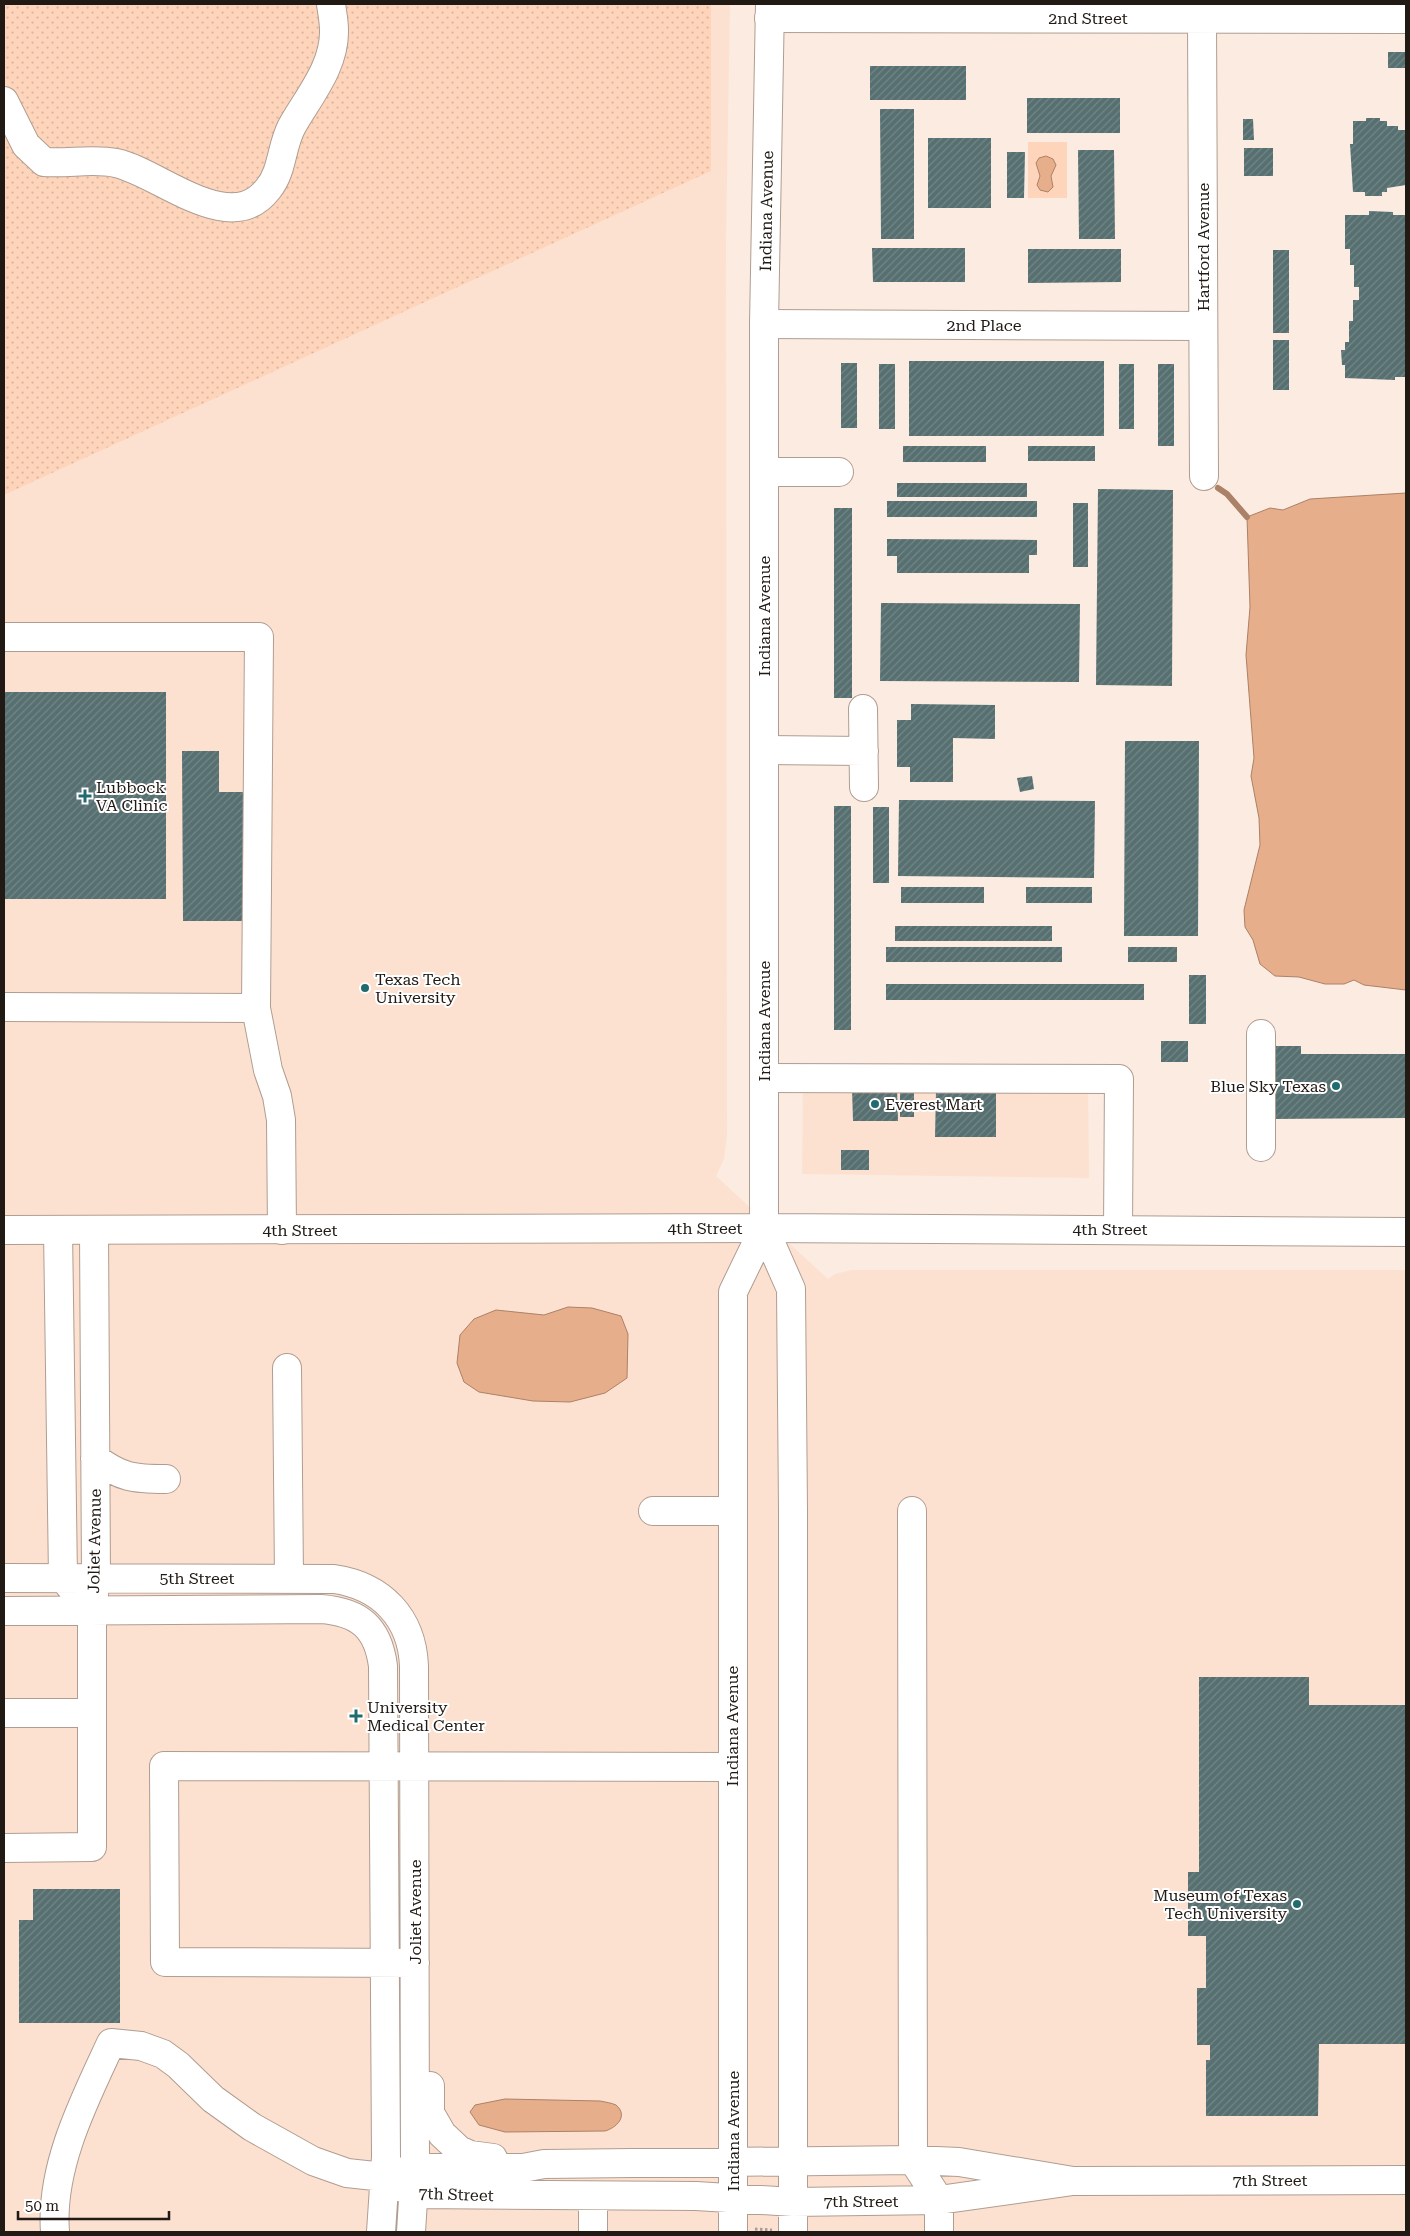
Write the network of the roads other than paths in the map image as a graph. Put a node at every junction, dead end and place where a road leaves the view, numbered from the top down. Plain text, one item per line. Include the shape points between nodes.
1 (331, 4) edge
2 (769, 11) edge
3 (1371, 11) edge
4 (1202, 18) junction
5 (1406, 19) edge
6 (4, 102) edge
7 (764, 324) junction
8 (1203, 326) junction
9 (764, 472) junction
10 (839, 472) dead end
11 (1204, 476) dead end
12 (4, 637) edge
13 (864, 709) dead end
14 (765, 750) junction
15 (864, 751) junction
16 (864, 787) dead end
17 (4, 1007) edge
18 (256, 1008) junction
19 (1261, 1034) dead end
20 (764, 1078) junction
21 (1261, 1147) dead end
22 (764, 1228) junction
23 (1118, 1229) junction
24 (4, 1230) edge
25 (58, 1230) junction
26 (94, 1230) junction
27 (282, 1230) junction
28 (1406, 1232) edge
29 (288, 1368) dead end
30 (95, 1458) junction
31 (166, 1479) dead end
32 (732, 1511) junction
33 (912, 1511) dead end
34 (652, 1512) dead end
35 (4, 1578) edge
36 (63, 1578) junction
37 (96, 1578) junction
38 (289, 1578) junction
39 (385, 1601) joint
40 (92, 1610) junction
41 (4, 1611) edge
42 (368, 1626) joint
43 (4, 1713) edge
44 (92, 1713) junction
45 (384, 1767) junction
46 (415, 1767) junction
47 (732, 1767) junction
48 (4, 1848) edge
49 (384, 1963) junction
50 (415, 1963) junction
51 (416, 2051) junction
52 (913, 2160) junction
53 (794, 2161) junction
54 (733, 2162) junction
55 (544, 2164) junction
56 (384, 2177) junction
57 (1406, 2180) edge
58 (415, 2181) junction
59 (1073, 2181) junction
60 (592, 2196) junction
61 (733, 2199) junction
62 (938, 2200) junction
63 (793, 2202) junction
64 (739, 2231) edge
65 (783, 2231) edge
66 (55, 2232) edge
67 (381, 2232) edge
68 (411, 2232) edge
69 (592, 2232) edge
70 (939, 2232) edge

1 - 6 street via 334,31 327,65 286,137 275,179 260,197 237,207 204,202 116,163 44,162 26,145
2 - 4 street, 2nd Street
2 - 7 street, Indiana Avenue
3 - 4 street, 2nd Street
3 - 5 street, 2nd Street
4 - 8 street, Hartford Avenue
7 - 8 street, 2nd Place via 1147,338
7 - 9 street, Indiana Avenue
8 - 11 street, Hartford Avenue
9 - 10 street
9 - 14 street, Indiana Avenue
12 - 18 street via 259,637
13 - 15 street
14 - 15 street
14 - 20 street, Indiana Avenue
15 - 16 street
17 - 18 street
18 - 27 street via 281,1120
19 - 21 street
20 - 22 street, Indiana Avenue
20 - 23 street via 1119,1079
22 - 23 street, 4th Street
22 - 27 street, 4th Street
22 - 32 street, Indiana Avenue via 733,1292
22 - 53 street, Indiana Avenue via 791,1289
23 - 28 street, 4th Street
24 - 25 street, 4th Street
25 - 26 street, 4th Street
25 - 36 street, Joliet Avenue
26 - 27 street, 4th Street
26 - 30 street, Joliet Avenue
29 - 38 street
30 - 31 street via 127,1478
30 - 37 street, Joliet Avenue
32 - 34 street
32 - 47 street, Indiana Avenue
33 - 52 street
35 - 36 street, 5th Street
36 - 37 street, 5th Street
36 - 40 street, Joliet Avenue
37 - 38 street, 5th Street
37 - 40 street, Joliet Avenue
38 - 39 street, 5th Street via 345,1580 368,1588
39 - 46 street, Joliet Avenue via 400,1617 413,1648
40 - 41 street, 5th Street
40 - 42 street, 5th Street via 327,1610 353,1616
40 - 44 street
42 - 45 street, Joliet Avenue via 380,1648 383,1666
43 - 44 street
44 - 48 street via 92,1847
45 - 46 street
45 - 49 street, Joliet Avenue
45 - 49 street via 164,1766 165,1962
46 - 47 street
46 - 50 street, Joliet Avenue
47 - 54 street, Indiana Avenue
49 - 50 street
49 - 56 street, Joliet Avenue
50 - 51 street, Joliet Avenue
51 - 55 street via 430,2080 430,2113 451,2144 470,2155 521,2158
51 - 58 street, Joliet Avenue
52 - 53 street, 7th Street
52 - 59 street, 7th Street via 959,2162
52 - 62 street
53 - 54 street, 7th Street
53 - 63 street, Indiana Avenue
54 - 55 street, 7th Street
54 - 61 street, Indiana Avenue
55 - 58 street, 7th Street
56 - 58 street, 7th Street
56 - 66 street via 347,2173 292,2150 228,2110 163,2054 141,2046 111,2043 88,2091 63,2163 56,2198
56 - 67 street, Joliet Avenue
57 - 59 street, 7th Street
58 - 60 street, 7th Street
58 - 68 street, Joliet Avenue
59 - 62 street, 7th Street
60 - 61 street, 7th Street
60 - 69 street
61 - 63 street, 7th Street
61 - 64 street, Indiana Avenue
62 - 63 street, 7th Street
62 - 70 street
63 - 65 street, Indiana Avenue

